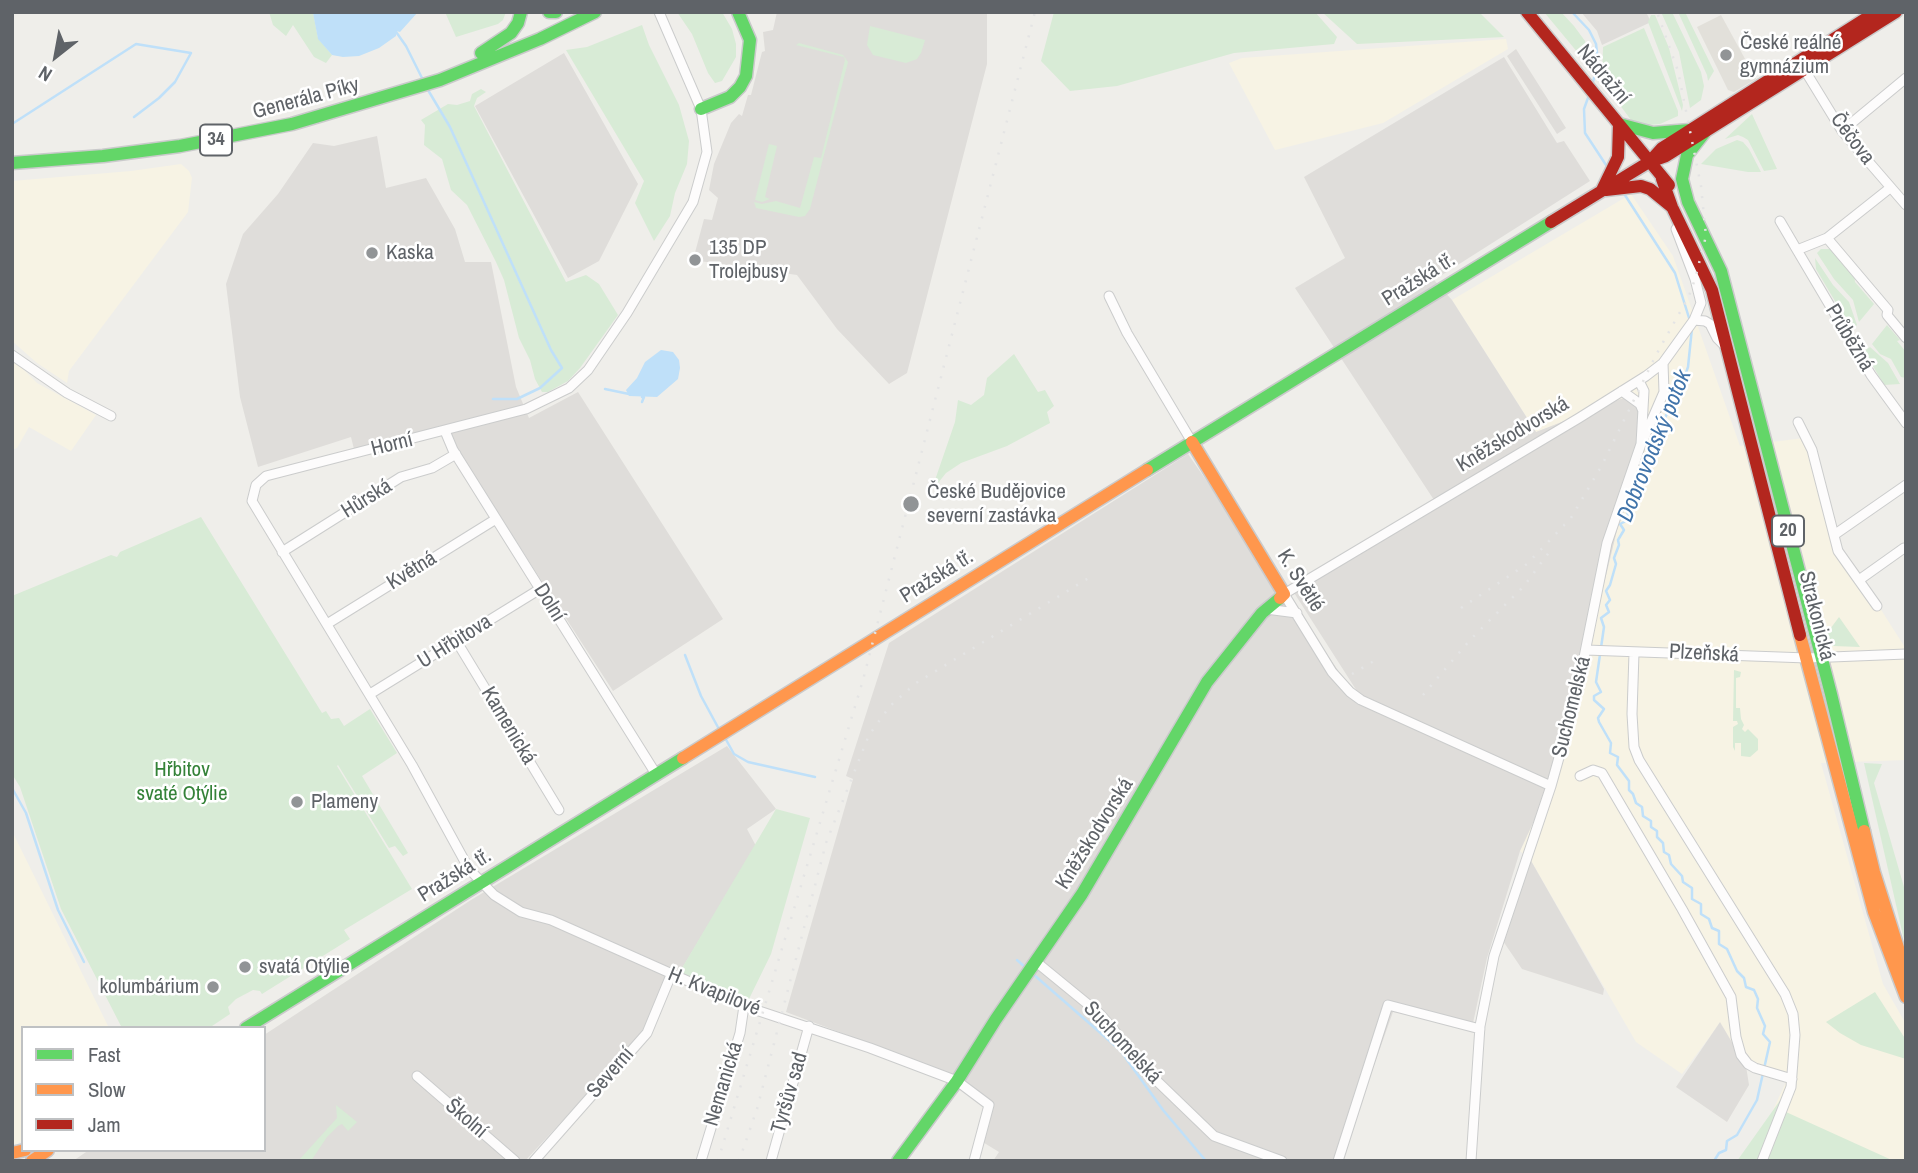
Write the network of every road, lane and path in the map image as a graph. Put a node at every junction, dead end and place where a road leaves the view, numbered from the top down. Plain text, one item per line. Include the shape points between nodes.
1 (521, 12) edge
2 (549, 12) edge
3 (556, 12) edge
4 (573, 12) edge
5 (595, 12) edge
6 (738, 12) edge
7 (1527, 12) edge
8 (1876, 12) edge
9 (1896, 12) edge
10 (660, 15) edge
11 (481, 53) junction
12 (1804, 69) junction
13 (438, 75) junction
14 (1906, 78) edge
15 (402, 87) junction
16 (701, 109) junction
17 (1619, 124) junction
18 (1690, 130) junction
19 (1842, 131) junction
20 (1705, 132) junction
21 (12, 153) edge
22 (1649, 162) junction
23 (12, 163) edge
24 (1620, 178) junction
25 (1662, 179) junction
26 (1891, 188) junction
27 (1688, 202) junction
28 (1906, 205) edge
29 (1672, 207) junction
30 (1780, 221) dead end
31 (1827, 238) junction
32 (1797, 250) junction
33 (1110, 296) dead end
34 (1694, 321) junction
35 (1906, 338) edge
36 (1726, 347) junction
37 (12, 355) edge
38 (1663, 363) junction
39 (1639, 381) junction
40 (1622, 391) junction
41 (1644, 414) junction
42 (111, 416) dead end
43 (1798, 422) dead end
44 (1906, 423) edge
45 (445, 431) junction
46 (1192, 442) junction
47 (1641, 444) junction
48 (456, 454) junction
49 (1906, 485) edge
50 (496, 519) junction
51 (1834, 536) junction
52 (1904, 548) dead end
53 (282, 552) junction
54 (1859, 580) junction
55 (540, 589) junction
56 (1284, 594) junction
57 (1877, 606) dead end
58 (1266, 609) junction
59 (1297, 613) junction
60 (327, 624) junction
61 (457, 642) junction
62 (1590, 650) junction
63 (1634, 653) junction
64 (1906, 654) edge
65 (1821, 657) junction
66 (1807, 658) junction
67 (370, 694) junction
68 (656, 774) junction
69 (1580, 776) dead end
70 (1552, 786) junction
71 (559, 810) dead end
72 (482, 882) junction
73 (1030, 968) junction
74 (1906, 973) edge
75 (671, 975) junction
76 (1906, 997) edge
77 (744, 1006) junction
78 (249, 1026) edge
79 (809, 1026) junction
80 (1480, 1029) junction
81 (417, 1076) dead end
82 (1792, 1079) junction
83 (957, 1080) junction
84 (515, 1161) edge
85 (534, 1161) edge
86 (701, 1161) edge
87 (772, 1161) edge
88 (898, 1161) edge
89 (974, 1161) edge
90 (1282, 1161) edge
91 (1338, 1161) edge
92 (1471, 1161) edge
93 (1762, 1161) edge

1 - 11 main road via 510,33
2 - 3 main road
4 - 11 main road, Generála Píky / 34
5 - 13 main road, Generála Píky / 34 via 540,39
6 - 16 main road via 750,40 746,76 730,97
7 - 17 main road, Nádražní
8 - 18 main road, Pražská tř.
9 - 12 main road, Pražská tř.
10 - 16 street, Horní
11 - 13 main road, Generála Píky / 34
12 - 19 street, Čéčova
12 - 20 main road, Pražská tř.
13 - 15 main road, Generála Píky / 34
14 - 19 street
15 - 21 main road, Generála Píky / 34 via 233,127 101,147
15 - 23 main road, Generála Píky / 34 via 292,124 236,137 103,156
16 - 45 street, Horní via 707,152 693,202 588,370 569,388 540,404
17 - 18 main road via 1653,133
17 - 22 main road, Nádražní
17 - 24 main road
18 - 22 main road, Pražská tř. via 1661,148
19 - 26 street, Čéčova
20 - 22 main road, Pražská tř.
20 - 27 main road via 1684,163 1682,179
22 - 24 main road, Pražská tř.
22 - 25 main road
24 - 29 main road via 1650,189
24 - 46 main road, Pražská tř.
25 - 27 main road, 20
25 - 29 main road, 20
26 - 28 street, Čéčova
26 - 31 street
27 - 65 main road, Strakonická / 20 via 1721,271
29 - 34 street, Kněžskodvorská via 1699,291 1701,303
29 - 36 main road, Strakonická / 20 via 1712,290
30 - 32 street, Průběžná
31 - 32 street
31 - 35 street
32 - 44 street, Průběžná via 1871,375
33 - 46 street, K. Světlé
34 - 36 street via 1710,324
34 - 38 street, Kněžskodvorská
36 - 66 main road, Strakonická / 20
37 - 42 street via 67,393
38 - 39 street, Kněžskodvorská
38 - 47 street via 1664,392
39 - 40 street, Kněžskodvorská
39 - 41 street, Suchomelská
40 - 41 street via 1640,404
40 - 56 street, Kněžskodvorská
41 - 47 street, Suchomelská
43 - 51 street via 1812,450
45 - 48 street, Dolní
45 - 53 street, Horní via 260,480 252,501
46 - 56 main road, K. Světlé
46 - 68 main road, Pražská tř.
47 - 62 street, Suchomelská via 1606,543
48 - 50 street, Dolní
48 - 53 street, Hůrská via 432,468 401,477
49 - 51 street
50 - 55 street, Dolní
50 - 60 street, Květná
51 - 54 street via 1838,551
52 - 54 street
53 - 60 street, Horní
54 - 57 street
55 - 61 street, U Hřbitova
55 - 68 street, Dolní
56 - 58 main road, Kněžskodvorská
56 - 59 street, K. Světlé
58 - 59 street
58 - 73 main road, Kněžskodvorská via 1207,682 1124,826
59 - 70 street, K. Světlé via 1332,671 1361,700
60 - 67 street, Horní
61 - 67 street, U Hřbitova
61 - 71 street, Kamenická
62 - 63 street, Plzeňská
62 - 70 street, Suchomelská
63 - 66 street, Plzeňská
63 - 82 street via 1634,747 1785,994 1795,1024
64 - 65 street
65 - 66 street, Plzeňská
65 - 74 main road, Strakonická / 20 via 1874,872
66 - 76 main road, Strakonická / 20 via 1874,912
67 - 72 street, Horní via 469,869
68 - 72 main road, Pražská tř.
69 - 82 street via 1598,770 1606,779 1731,998 1741,1055 1755,1068
70 - 80 street, Suchomelská via 1494,956
72 - 75 street, H. Kvapilové via 511,907 551,920
72 - 78 main road, Pražská tř.
73 - 83 main road, Kněžskodvorská
73 - 90 street, Suchomelská via 1101,1015 1158,1082 1214,1136
75 - 77 street, H. Kvapilové
75 - 85 street, Severní via 647,1033
77 - 79 street, H. Kvapilové
77 - 86 street, Nemanická
79 - 83 street, H. Kvapilové
79 - 87 street, Tyršův sad
80 - 91 street via 1388,1005
80 - 92 street, Suchomelská
81 - 84 street, Školní
82 - 93 street
83 - 88 main road, Kněžskodvorská
83 - 89 street, H. Kvapilové via 989,1105

